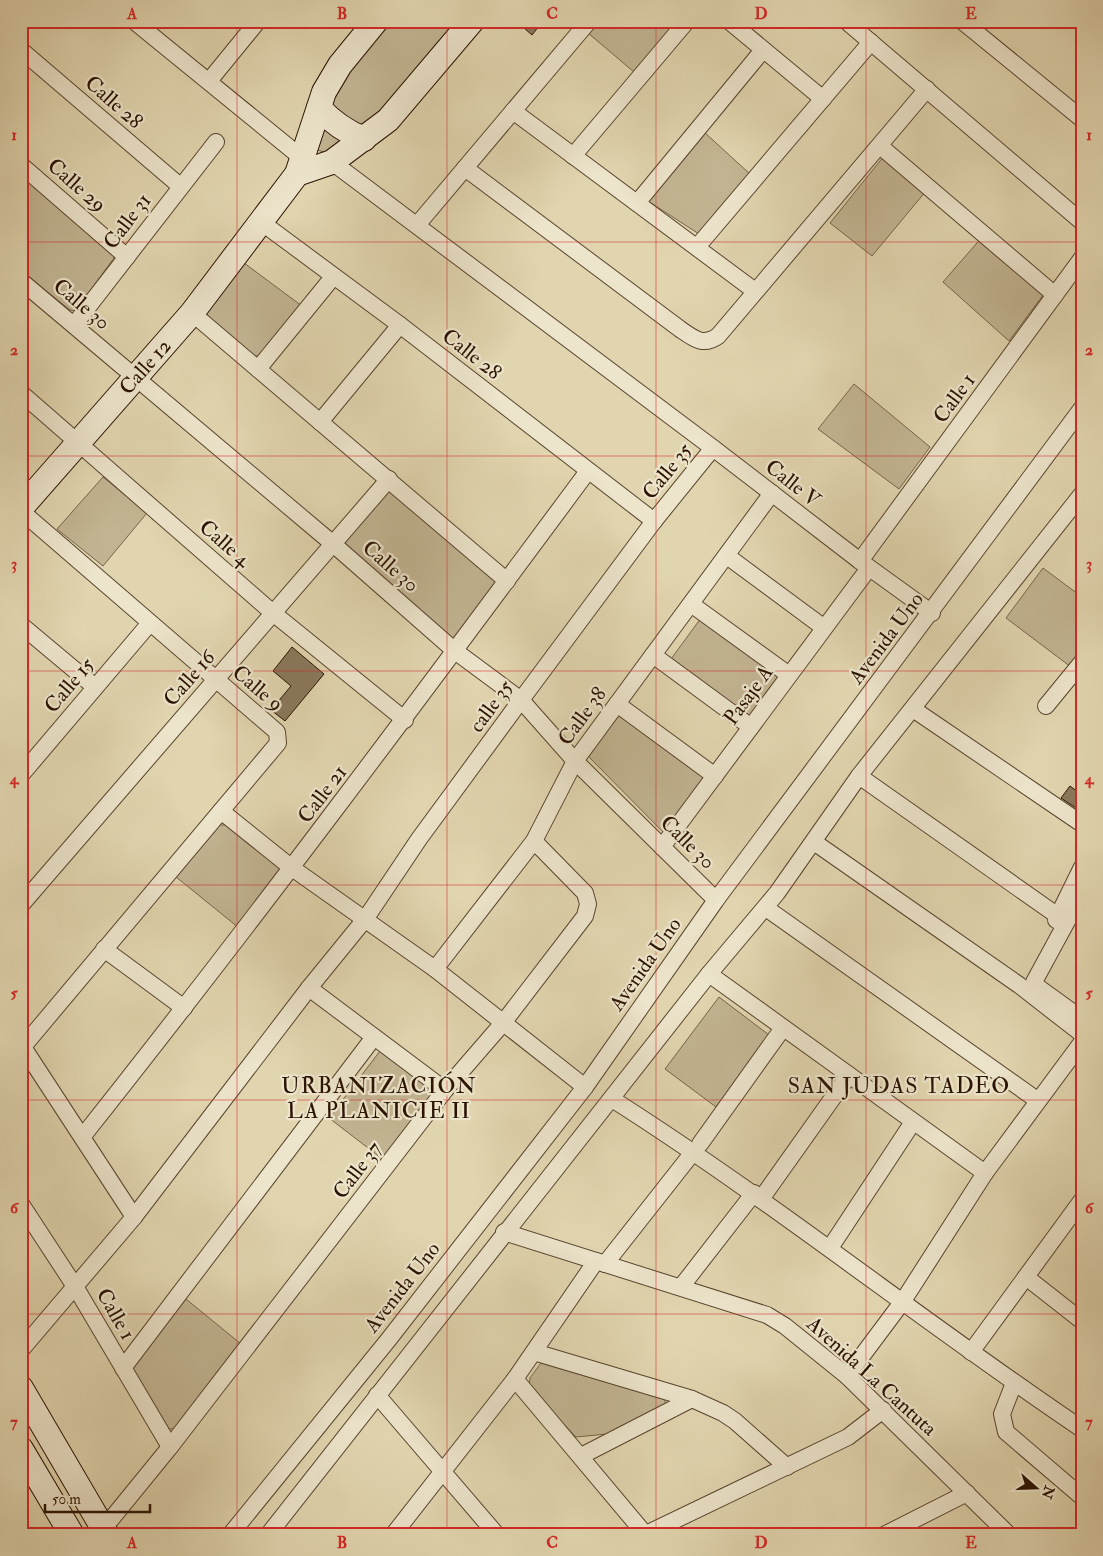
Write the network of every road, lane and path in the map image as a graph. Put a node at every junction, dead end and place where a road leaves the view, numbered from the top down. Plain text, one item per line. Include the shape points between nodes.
1 (134, 21) edge
2 (258, 21) edge
3 (376, 21) edge
4 (472, 21) edge
5 (589, 21) edge
6 (687, 21) edge
7 (729, 21) edge
8 (846, 21) edge
9 (962, 21) edge
10 (871, 42) junction
11 (21, 50) edge
12 (763, 50) junction
13 (209, 81) junction
14 (927, 89) junction
15 (823, 99) junction
16 (319, 108) junction
17 (513, 111) junction
18 (1082, 119) edge
19 (364, 139) junction
20 (216, 142) dead end
21 (880, 146) junction
22 (573, 156) junction
23 (332, 162) junction
24 (21, 165) edge
25 (300, 166) junction
26 (465, 168) junction
27 (180, 186) junction
28 (637, 203) junction
29 (261, 222) junction
30 (1082, 222) edge
31 (417, 224) junction
32 (697, 247) junction
33 (127, 257) junction
34 (1082, 258) edge
35 (333, 277) junction
36 (21, 281) edge
37 (756, 291) junction
38 (1055, 295) junction
39 (192, 312) junction
40 (74, 325) junction
41 (400, 325) junction
42 (258, 369) junction
43 (135, 377) junction
44 (21, 393) edge
45 (1082, 408) edge
46 (320, 422) junction
47 (78, 442) junction
48 (713, 448) junction
49 (588, 471) junction
50 (389, 479) junction
51 (772, 493) junction
52 (1082, 494) edge
53 (21, 508) edge
54 (21, 512) edge
55 (654, 521) junction
56 (332, 543) junction
57 (727, 556) junction
58 (864, 565) junction
59 (507, 581) junction
60 (691, 604) junction
61 (932, 613) junction
62 (273, 614) junction
63 (150, 623) junction
64 (823, 627) junction
65 (24, 634) edge
66 (455, 651) junction
67 (653, 655) junction
68 (1082, 662) edge
69 (789, 675) junction
70 (216, 680) junction
71 (95, 687) junction
72 (521, 700) junction
73 (617, 704) junction
74 (1046, 706) dead end
75 (913, 709) junction
76 (405, 720) junction
77 (751, 727) junction
78 (574, 761) junction
79 (21, 775) edge
80 (715, 776) junction
81 (859, 776) junction
82 (221, 811) junction
83 (1082, 824) edge
84 (534, 840) junction
85 (814, 842) junction
86 (662, 847) junction
87 (1082, 867) edge
88 (292, 868) junction
89 (716, 900) junction
90 (1081, 900) edge
91 (21, 905) edge
92 (766, 908) junction
93 (1058, 916) junction
94 (366, 918) junction
95 (104, 949) junction
96 (435, 969) junction
97 (709, 974) junction
98 (1019, 985) junction
99 (308, 988) junction
100 (184, 1008) junction
101 (1082, 1019) edge
102 (503, 1023) junction
103 (783, 1028) junction
104 (1082, 1034) edge
105 (374, 1037) junction
106 (1082, 1042) edge
107 (22, 1048) edge
108 (849, 1075) junction
109 (585, 1087) junction
110 (445, 1090) junction
111 (612, 1099) junction
112 (1037, 1100) junction
113 (913, 1122) junction
114 (83, 1136) junction
115 (697, 1148) junction
116 (985, 1173) junction
117 (757, 1196) junction
118 (1082, 1200) edge
119 (21, 1204) edge
120 (134, 1217) junction
121 (1077, 1219) edge
122 (504, 1232) junction
123 (830, 1248) junction
124 (600, 1263) junction
125 (1026, 1277) junction
126 (681, 1287) junction
127 (76, 1288) junction
128 (903, 1301) junction
129 (1082, 1321) edge
130 (21, 1350) edge
131 (534, 1352) junction
132 (971, 1352) junction
133 (123, 1368) junction
134 (847, 1376) junction
135 (515, 1379) junction
136 (1014, 1383) junction
137 (21, 1388) edge
138 (378, 1395) junction
139 (692, 1399) junction
140 (883, 1410) junction
141 (1082, 1429) edge
142 (170, 1447) junction
143 (21, 1449) edge
144 (581, 1456) junction
145 (786, 1467) junction
146 (442, 1472) junction
147 (967, 1493) junction
148 (1082, 1497) edge
149 (105, 1531) edge
150 (645, 1534) edge
151 (72, 1535) edge
152 (230, 1535) edge
153 (268, 1535) edge
154 (392, 1535) edge
155 (496, 1535) edge
156 (884, 1535) edge
157 (1010, 1535) edge

1 - 13 street
2 - 13 street
3 - 16 street, Calle 12 via 340,65 324,92
4 - 19 street via 388,120
5 - 17 street
6 - 22 street
7 - 12 street
8 - 10 street
9 - 18 street
10 - 14 street
10 - 15 street
11 - 27 street, Calle 28
12 - 15 street
12 - 28 street
13 - 25 street
14 - 21 street
14 - 30 street
15 - 32 street
16 - 19 street via 337,125
16 - 25 street, Calle 12
17 - 22 street
17 - 26 street
19 - 23 street
20 - 27 street, Calle 31
21 - 37 street
21 - 38 street
22 - 28 street
23 - 25 street
23 - 31 street, Calle V
24 - 33 street, Calle 29
25 - 29 street, Calle 12
26 - 31 street
26 - 37 street via 699,341 705,343 718,336
27 - 33 street, Calle 31
28 - 32 street
29 - 35 street, Calle 28
29 - 39 street, Calle 12
31 - 48 street, Calle V
32 - 37 street
33 - 40 street, Calle 31
34 - 38 street, Calle 1
35 - 41 street, Calle 28
35 - 42 street
36 - 40 street, Calle 30
38 - 58 street, Calle 1
39 - 42 street
39 - 43 street, Calle 12
40 - 43 street, Calle 30
41 - 46 street
41 - 49 street, Calle 28
42 - 46 street
43 - 47 street, Calle 12
43 - 56 street, Calle 30
44 - 47 street, Calle 4
45 - 61 street, Avenida Uno
46 - 50 street
47 - 53 street, Calle 12
47 - 62 street, Calle 4
48 - 51 street, Calle V
48 - 55 street, Calle 35
49 - 55 street, Calle 28
49 - 59 street, Calle 21
50 - 56 street, Calle 16
50 - 59 street
51 - 57 street, Calle 38
51 - 58 street, Calle V
52 - 75 street
54 - 63 street, Calle 9
55 - 72 street, calle 35
56 - 62 street, Calle 16
56 - 66 street, Calle 30
57 - 60 street, Calle 38
57 - 64 street
58 - 61 street, Calle V
58 - 64 street, Pasaje A
59 - 66 street, Calle 21
60 - 67 street, Calle 38
60 - 69 street
61 - 89 street, Avenida Uno
62 - 70 street, Calle 16
62 - 76 street, Calle 4
63 - 70 street, Calle 9
63 - 71 street, Calle 15
64 - 69 street, Pasaje A
65 - 71 street
66 - 72 street, Calle 30
66 - 76 street, Calle 21
67 - 73 street, Calle 38
67 - 77 street
68 - 74 street
69 - 77 street, Pasaje A
70 - 82 street, Calle 9 via 277,732 278,743
70 - 91 street, Calle 16
71 - 79 street, Calle 15
72 - 78 street, Calle 30
72 - 94 street, calle 35 via 419,839
73 - 78 street, Calle 38
73 - 80 street
75 - 81 street
75 - 83 street
76 - 88 street, Calle 21
77 - 80 street, Pasaje A
78 - 84 street, Calle 38
78 - 86 street, Calle 30
80 - 86 street, Pasaje A
81 - 85 street
81 - 93 street
82 - 88 street
82 - 95 street, Calle 9
84 - 96 street, Calle 38
84 - 102 street, Calle 37 via 586,892 588,904 585,916
85 - 92 street
85 - 98 street
86 - 89 street, Calle 30
87 - 93 street
88 - 94 street
88 - 100 street, Calle 21
89 - 109 street, Avenida Uno
90 - 101 street via 1034,982
92 - 97 street
92 - 112 street
93 - 98 street
94 - 96 street
94 - 99 street, calle 35
95 - 100 street
95 - 107 street, Calle 9
96 - 102 street
97 - 103 street
97 - 111 street
98 - 104 street
99 - 105 street
99 - 120 street, calle 35
100 - 114 street, Calle 21
102 - 109 street
102 - 110 street, Calle 37
103 - 108 street
103 - 115 street
105 - 110 street
105 - 133 street
106 - 112 street
107 - 114 street
108 - 113 street
108 - 117 street
109 - 152 street, Avenida Uno via 389,1339
110 - 142 street, Calle 37
111 - 115 street
111 - 122 street
112 - 116 street
113 - 116 street
113 - 123 street
114 - 120 street
115 - 117 street
115 - 124 street
116 - 128 street
117 - 123 street
117 - 126 street
118 - 121 street
119 - 127 street, Calle 1
120 - 127 street, calle 35
121 - 125 street
122 - 124 street, Avenida La Cantuta
122 - 138 street
123 - 128 street
124 - 126 street, Avenida La Cantuta
124 - 131 street
125 - 129 street
125 - 132 street
126 - 134 street, Avenida La Cantuta via 767,1315
127 - 130 street, calle 35
127 - 133 street, Calle 1
128 - 132 street
128 - 134 street
131 - 135 street
131 - 139 street
132 - 136 street
133 - 142 street, Calle 1
134 - 140 street, Avenida La Cantuta
135 - 144 street
135 - 146 street
136 - 141 street
136 - 148 street via 1002,1414 1006,1432
137 - 149 street
138 - 146 street
138 - 153 street
139 - 144 street
139 - 145 street via 735,1421
140 - 145 street via 848,1437
140 - 147 street, Avenida La Cantuta
142 - 149 street, Calle 37
143 - 151 street
144 - 150 street
145 - 150 street
146 - 154 street
146 - 155 street
147 - 156 street
147 - 157 street, Avenida La Cantuta

